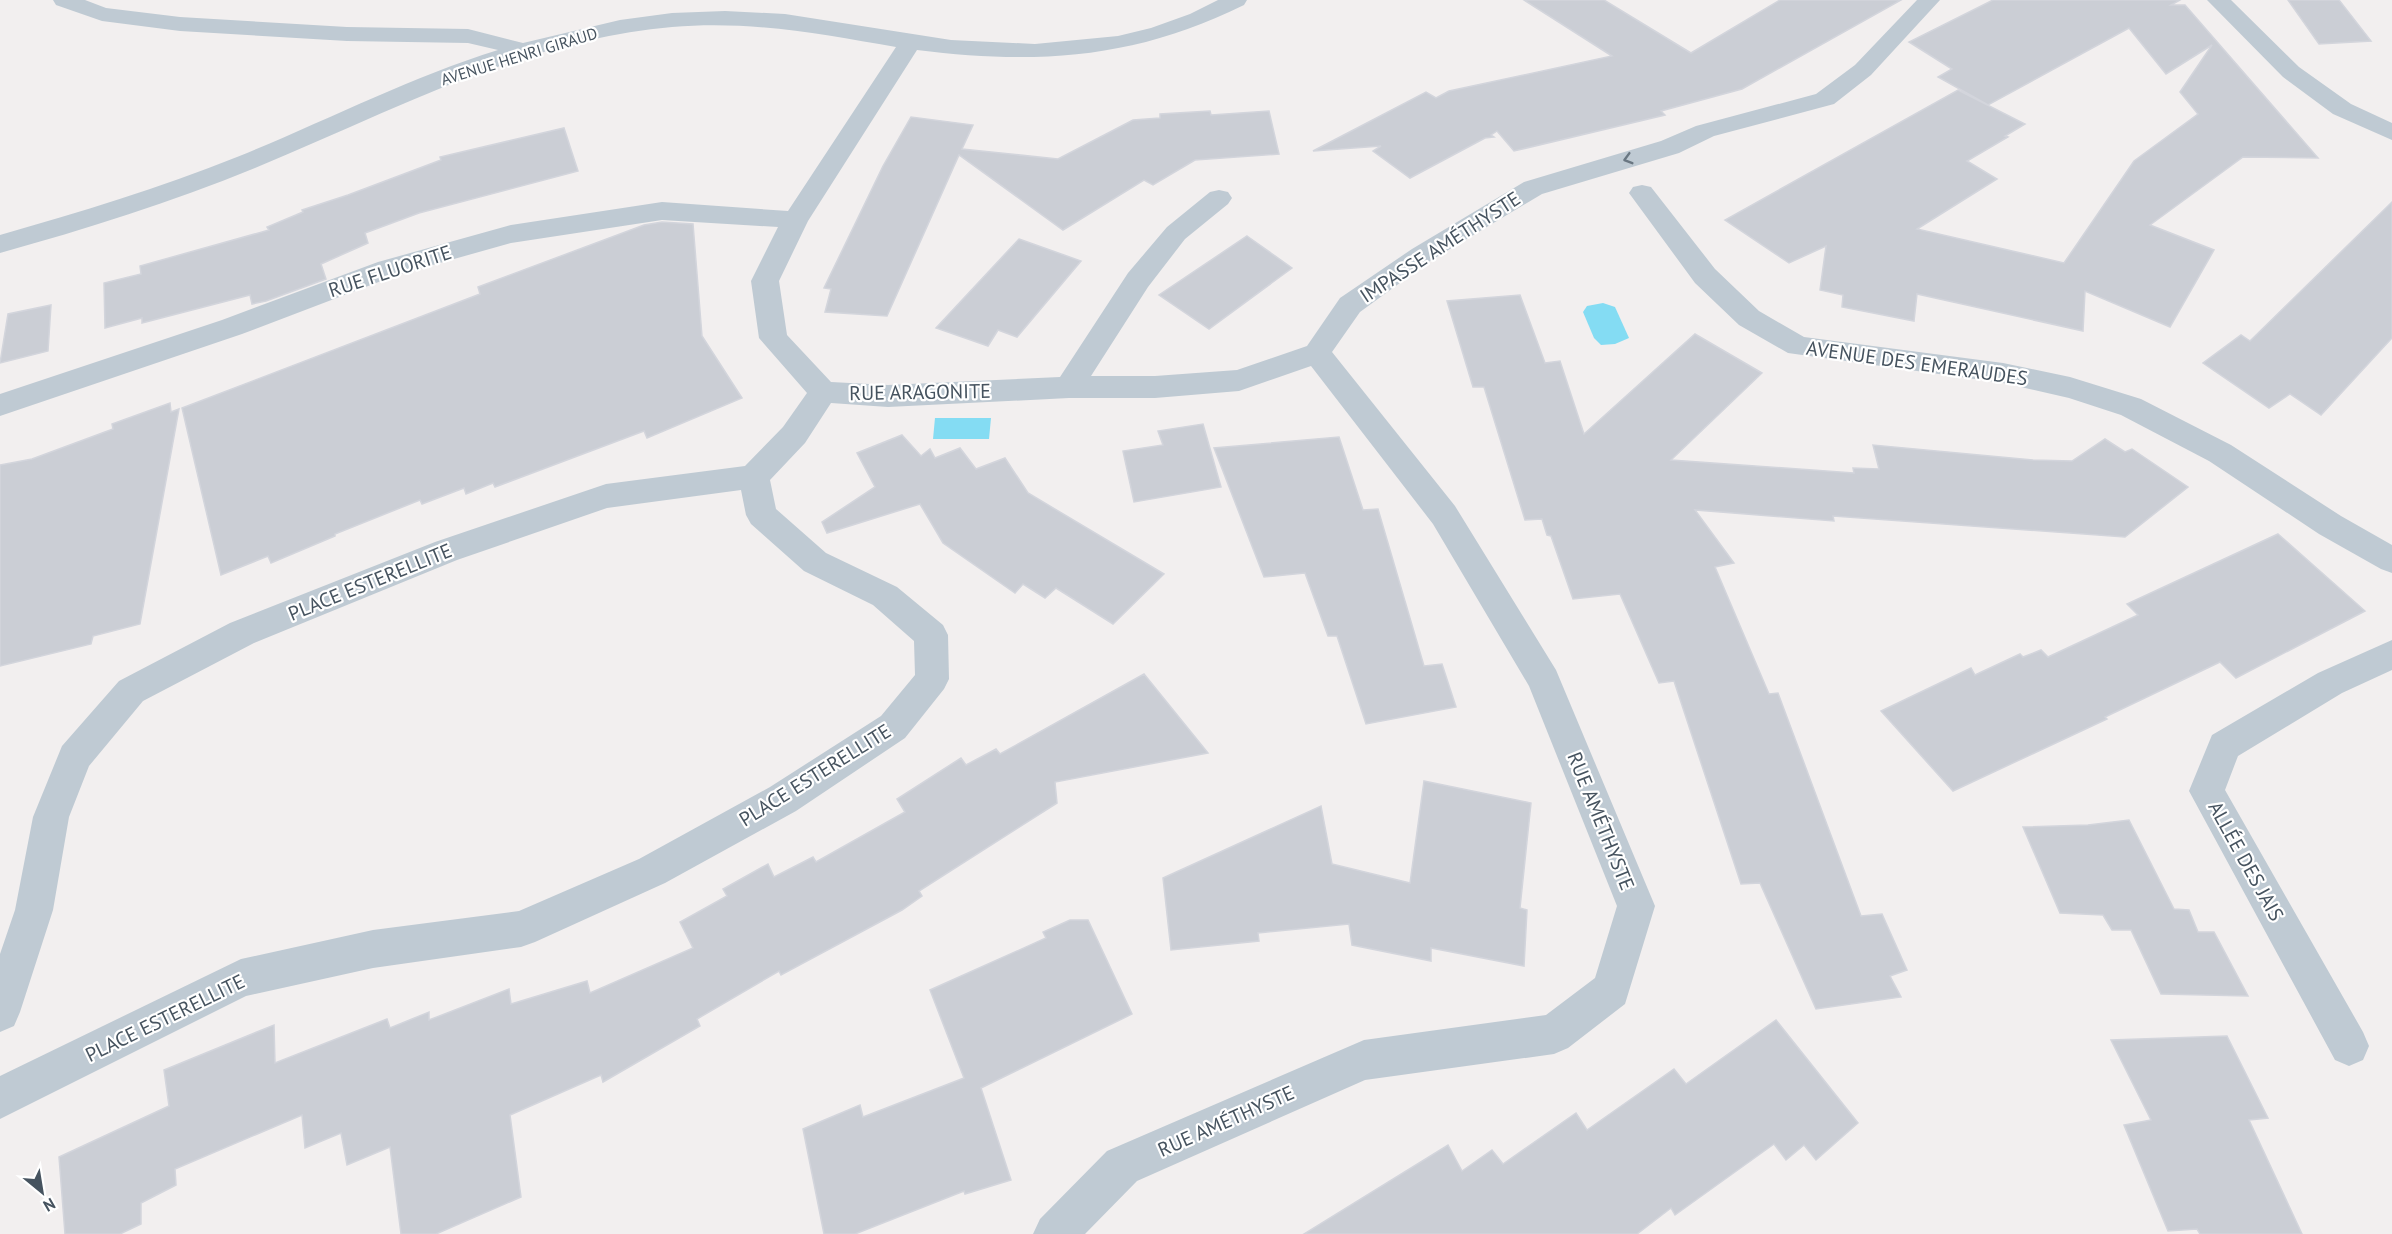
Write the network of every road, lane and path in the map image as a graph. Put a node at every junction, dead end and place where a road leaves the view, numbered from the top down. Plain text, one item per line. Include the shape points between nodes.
1 (64, 0) edge
2 (1236, 0) edge
3 (1929, 0) edge
4 (2218, 0) edge
5 (911, 42) junction
6 (524, 51) junction
7 (2392, 132) edge
8 (1670, 147) junction
9 (1586, 171) junction
10 (1642, 193) junction
11 (1218, 198) dead end
12 (795, 220) junction
13 (0, 244) edge
14 (1317, 353) junction
15 (1069, 387) junction
16 (823, 392) junction
17 (0, 405) edge
18 (754, 477) junction
19 (2392, 560) edge
20 (2392, 654) edge
21 (0, 1012) edge
22 (2349, 1046) dead end
23 (0, 1098) edge
24 (1055, 1234) edge

1 - 6 street via 102,14 180,24 346,34 468,36
2 - 5 street, AVENUE HENRI GIRAUD via 1157,35 1079,49 1004,51
3 - 8 street via 1863,70 1825,99 1705,132
4 - 7 street via 2291,72 2342,109
5 - 6 street, AVENUE HENRI GIRAUD via 796,21 680,19 601,30
5 - 12 street, RUE ARAGONITE
6 - 13 street, AVENUE HENRI GIRAUD via 432,82 199,181
8 -> 9 street, IMPASSE AMÉTHYSTE
8 - 10 street
9 - 10 street
9 - 14 street, IMPASSE AMÉTHYSTE via 1533,188 1421,255 1350,305
10 - 19 street, AVENUE DES EMERAUDES via 1705,276 1749,318 1798,346 2003,373 2131,407 2220,453 2330,525
11 - 15 street via 1176,233 1138,280
12 - 16 street, RUE ARAGONITE via 765,281 773,338
12 - 17 street, RUE FLUORITE via 662,211 511,234 388,268 232,327
14 - 15 street, RUE ARAGONITE via 1239,380 1155,387
14 - 24 street, RUE AMÉTHYSTE via 1444,515 1544,680 1636,906 1611,990 1554,1034 1364,1060 1122,1166
15 - 16 street, RUE ARAGONITE via 888,396
16 - 18 street via 794,435
18 - 21 street, PLACE ESTERELLITE via 606,496 446,550 242,633 131,691 75,757 51,817 34,910
18 - 23 street, PLACE ESTERELLITE via 762,515 815,562 885,596 931,635 932,679 893,727 783,799 652,871 521,929 374,949 241,978
20 - 22 street, ALLÉE DES JAIS via 2330,683 2224,746 2207,791

